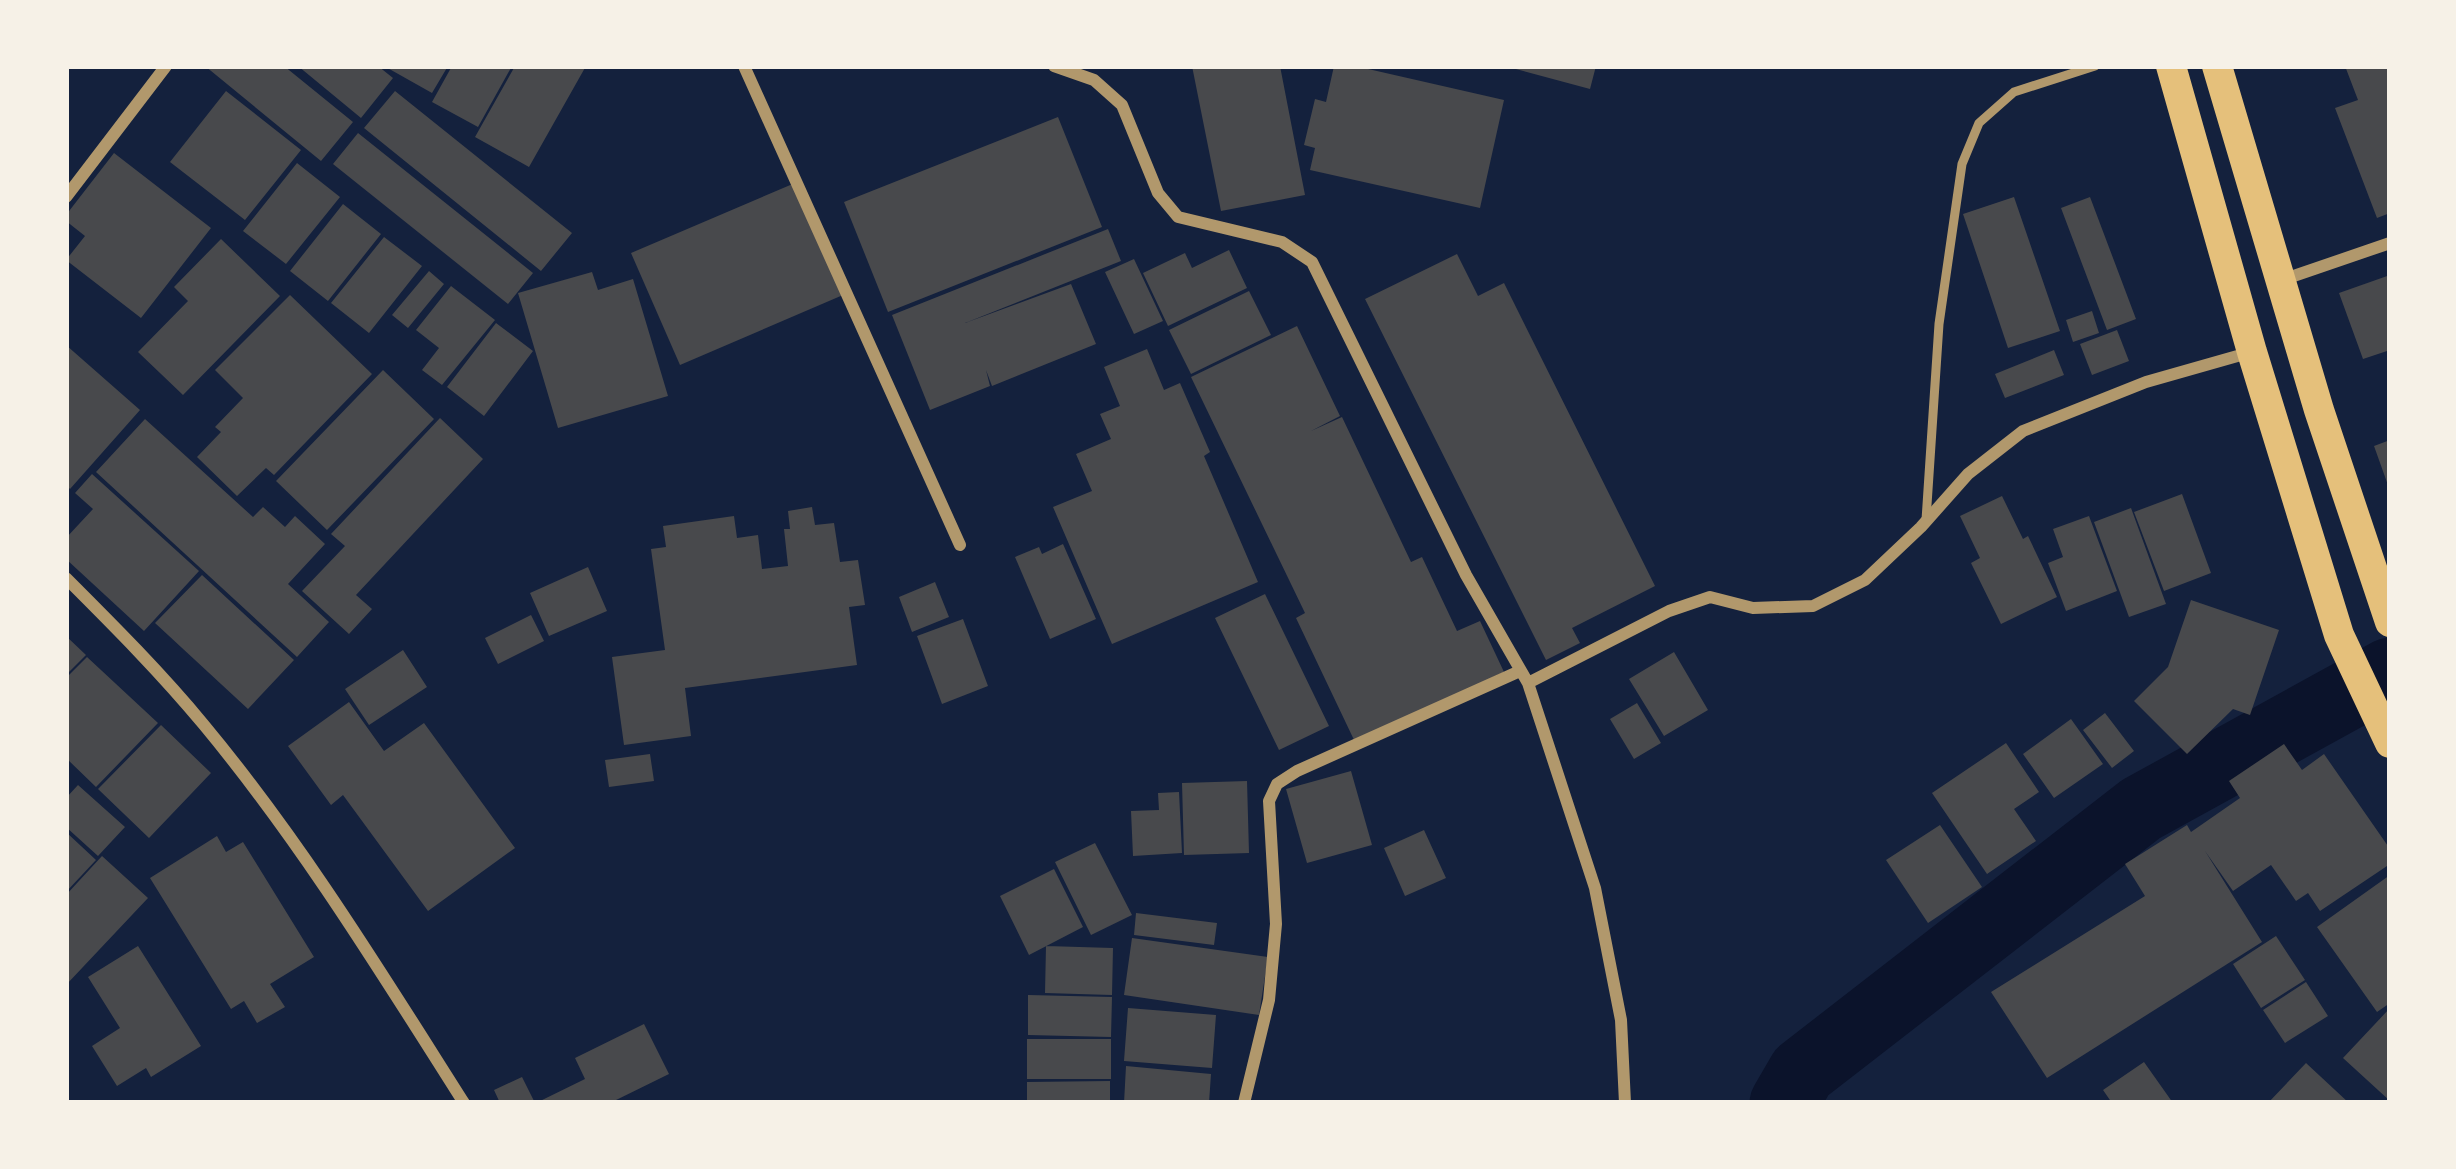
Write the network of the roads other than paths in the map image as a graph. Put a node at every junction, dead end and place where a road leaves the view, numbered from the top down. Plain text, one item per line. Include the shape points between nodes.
1 (166, 66) edge
2 (744, 66) edge
3 (1054, 66) edge
4 (2095, 66) edge
5 (2171, 66) edge
6 (2217, 66) edge
7 (66, 197) edge
8 (2390, 243) edge
9 (2281, 280) junction
10 (2252, 352) junction
11 (1926, 522) junction
12 (960, 545) dead end
13 (66, 578) edge
14 (2390, 621) edge
15 (1524, 677) junction
16 (2386, 737) edge
17 (464, 1103) edge
18 (1244, 1103) edge
19 (1625, 1103) edge

1 - 7 street
2 - 12 street
3 - 15 street via 1094,80 1122,105 1158,193 1178,217 1282,242 1312,262
4 - 11 lane via 2014,92 1979,123 1962,164 1939,324
5 - 10 highway
6 - 9 highway
8 - 9 street
9 - 14 highway
10 - 11 street via 2146,382 2023,431 1968,474
10 - 16 highway via 2339,635
11 - 15 street via 1865,580 1813,606 1754,608 1710,597
13 - 17 street via 254,787
15 - 18 street via 1277,784 1269,801 1276,924 1269,1000
15 - 19 street via 1595,888 1621,1020

